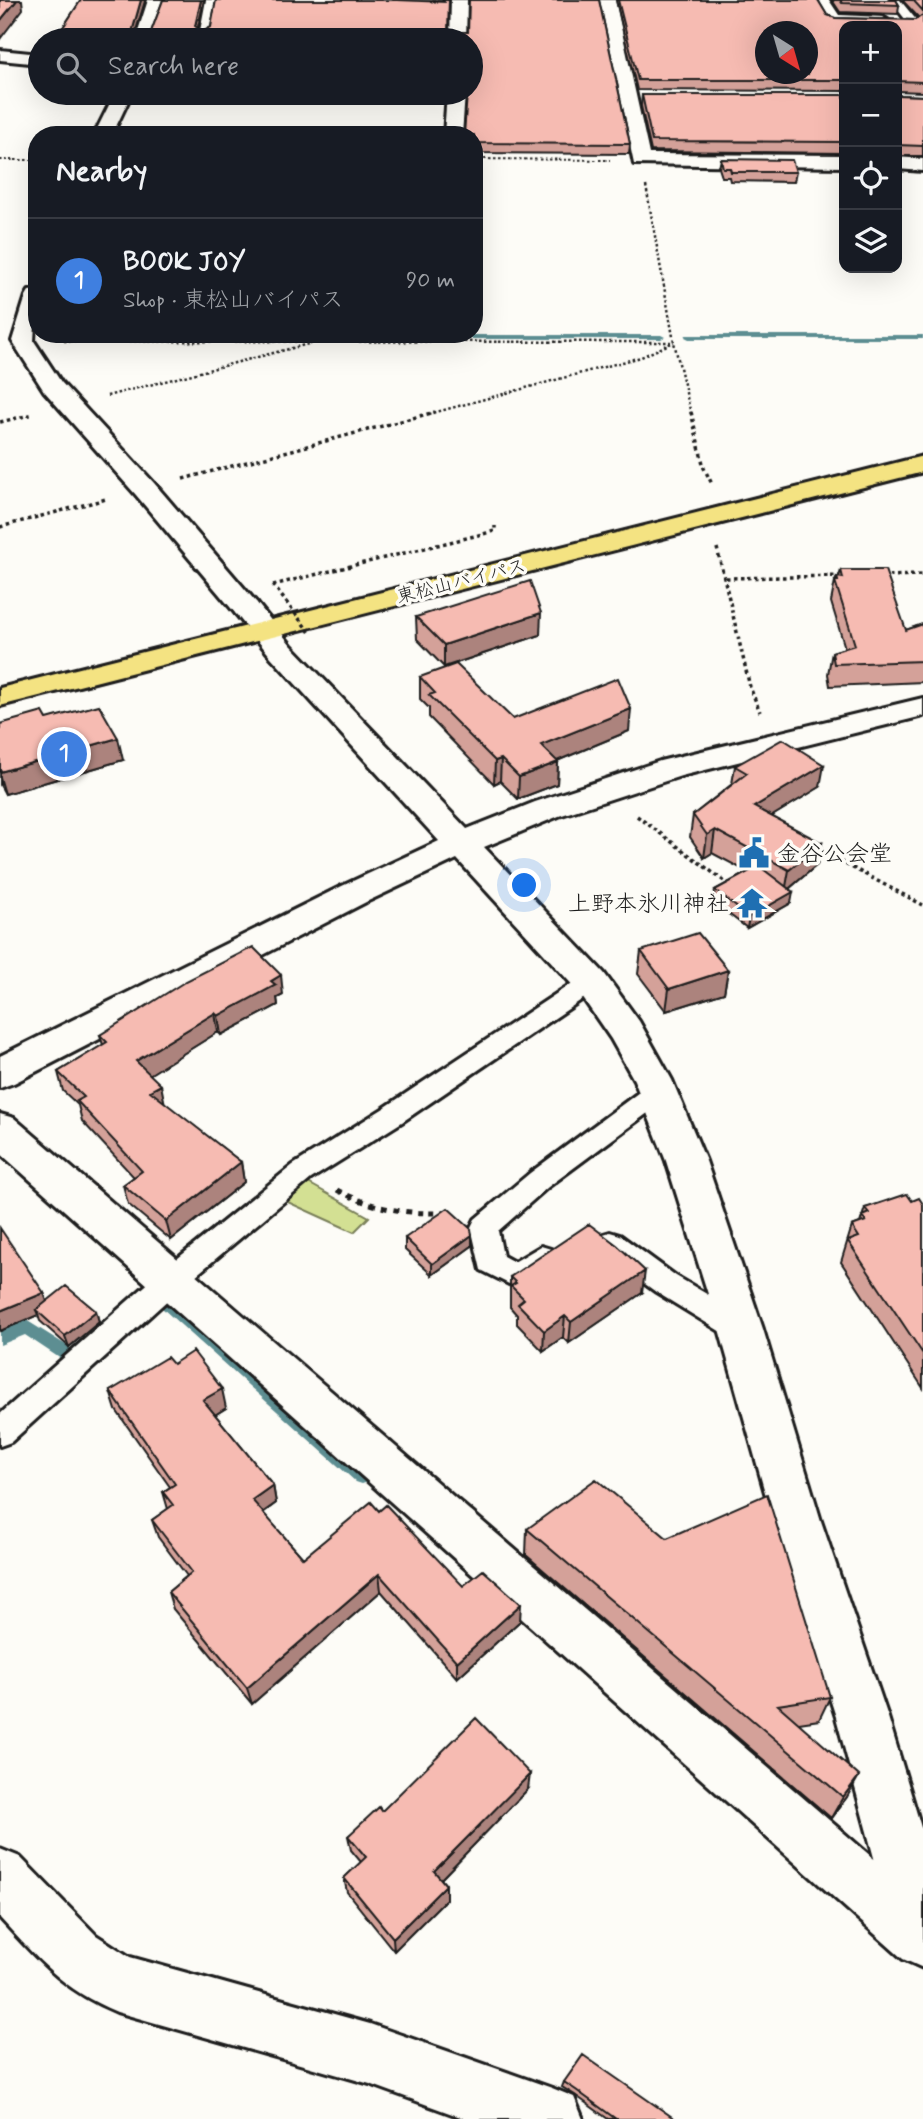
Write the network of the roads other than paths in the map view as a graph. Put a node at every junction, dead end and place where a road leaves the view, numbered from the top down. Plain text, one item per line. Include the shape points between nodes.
1 (156, 0) edge
2 (211, 0) edge
3 (459, 0) edge
4 (607, 0) edge
5 (821, 0) edge
6 (895, 0) edge
7 (913, 22) joint
8 (147, 28) edge
9 (206, 28) edge
10 (458, 28) edge
11 (0, 55) edge
12 (28, 58) edge
13 (117, 105) edge
14 (455, 105) edge
15 (107, 126) edge
16 (454, 126) edge
17 (839, 162) edge
18 (902, 163) edge
19 (923, 165) edge
20 (28, 325) edge
21 (923, 440) edge
22 (923, 464) edge
23 (712, 504) junction
24 (447, 558) dead end
25 (255, 608) junction
26 (0, 696) edge
27 (923, 708) edge
28 (461, 844) junction
29 (591, 982) junction
30 (0, 1073) edge
31 (659, 1091) junction
32 (0, 1129) edge
33 (588, 1232) edge
34 (559, 1245) edge
35 (172, 1279) junction
36 (741, 1329) junction
37 (0, 1433) edge
38 (3, 1890) edge
39 (923, 1932) edge
40 (923, 1939) edge
41 (552, 2119) edge

1 - 8 street
2 - 9 lane
3 - 10 street
4 - 17 street via 635,98 641,160
5 - 7 street via 834,20
6 - 7 lane
11 - 12 street
13 - 15 street
14 - 16 street
18 - 19 street
20 - 25 street via 23,341 52,386
21 - 23 highway, 東松山バイパス
22 - 23 highway, 東松山バイパス
23 - 24 highway, 東松山バイパス
23 - 25 highway, 東松山バイパス
25 - 26 highway, 東松山バイパス
25 - 28 street
27 - 28 street via 671,768 547,809
28 - 29 street
28 - 30 street
29 - 31 street via 626,1031
29 - 35 lane via 302,1172
31 - 34 lane via 484,1227 491,1262 515,1276
31 - 36 street via 687,1161
32 - 35 street
33 - 36 lane
35 - 37 lane
35 - 40 street
36 - 39 street via 797,1521 862,1717
38 - 41 street via 75,1956 117,1983 370,2053

